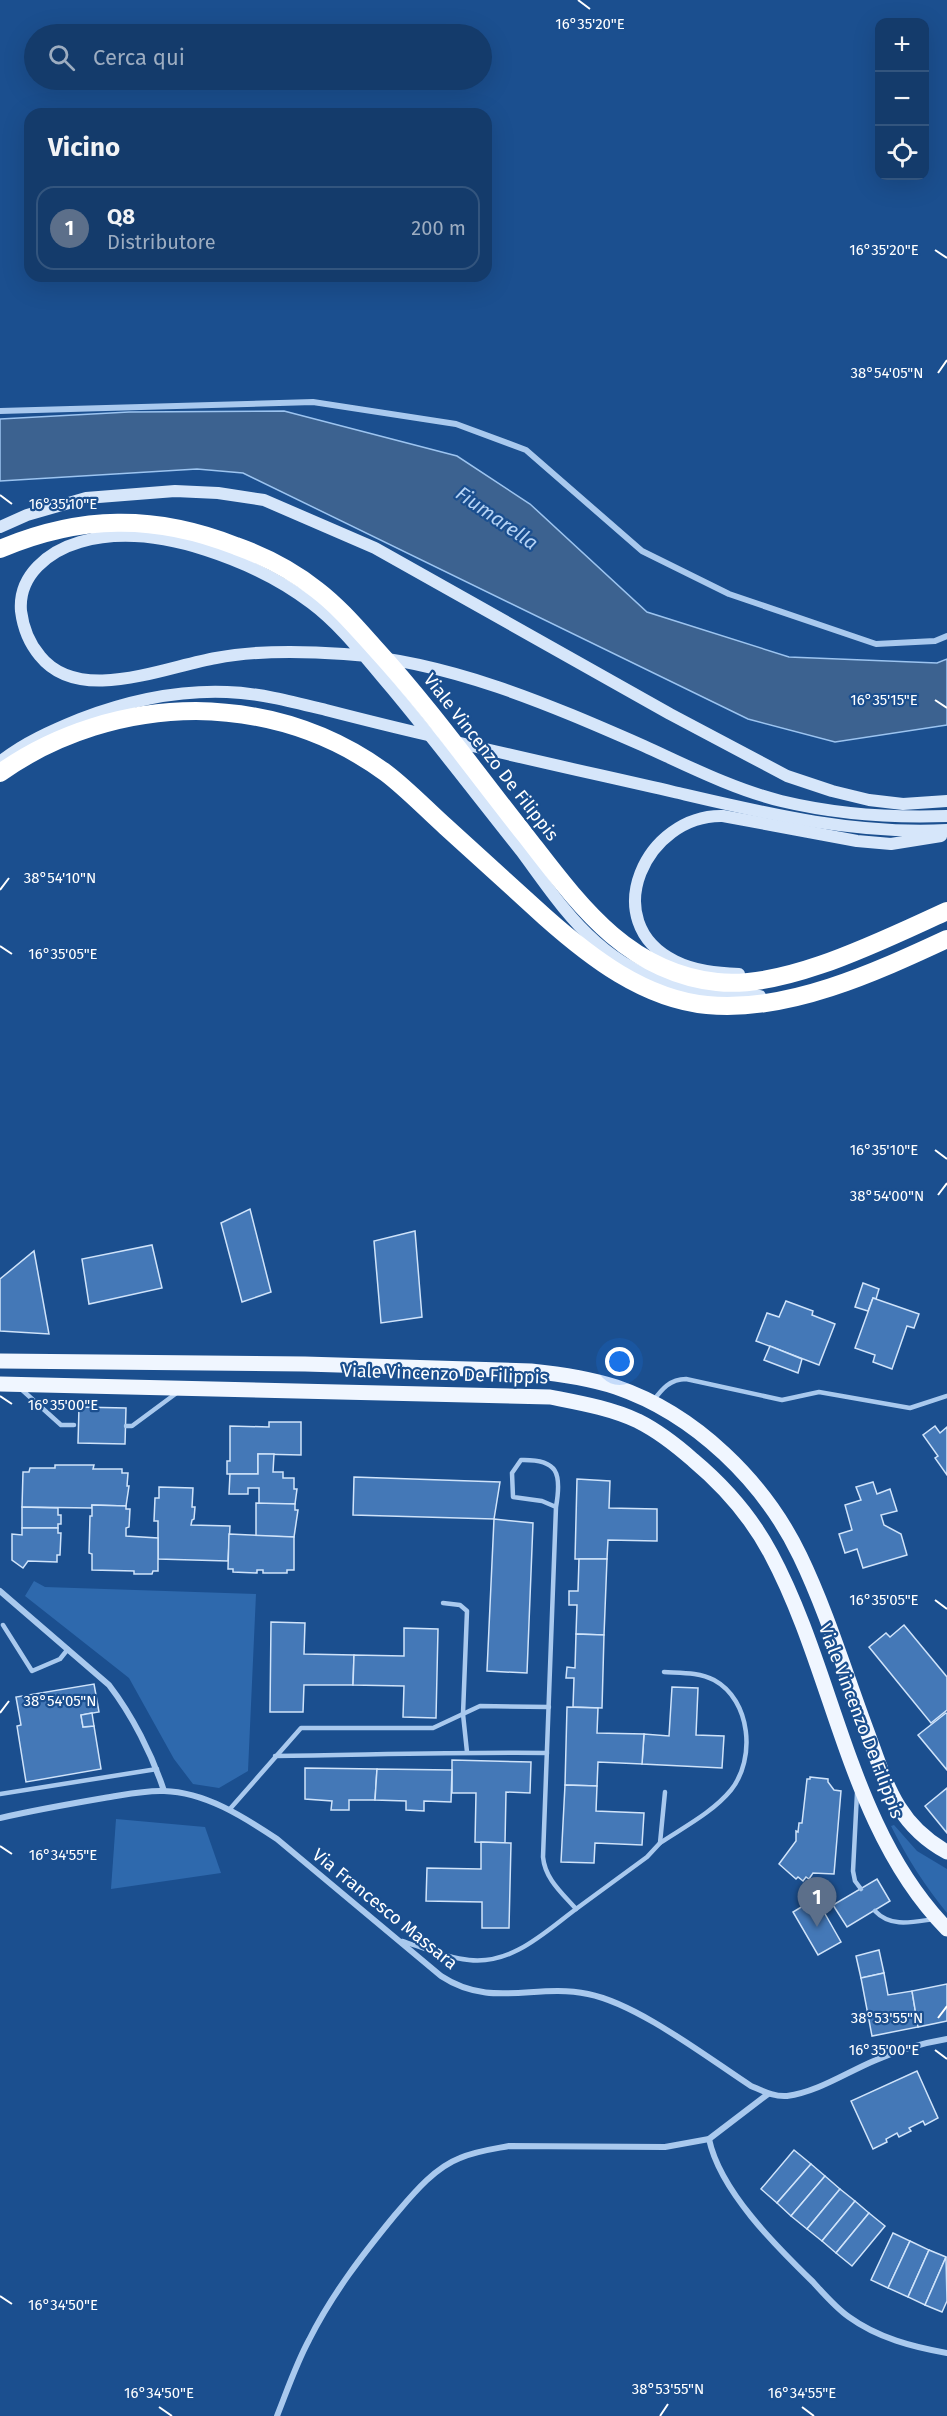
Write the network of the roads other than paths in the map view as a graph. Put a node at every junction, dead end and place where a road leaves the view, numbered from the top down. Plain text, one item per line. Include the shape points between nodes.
1 (0, 411) edge
2 (0, 526) edge
3 (0, 549) edge
4 (947, 636) edge
5 (0, 762) edge
6 (0, 773) edge
7 (947, 801) edge
8 (947, 816) edge
9 (947, 830) edge
10 (947, 834) edge
11 (947, 911) edge
12 (947, 939) edge
13 (808, 968) junction
14 (814, 993) junction
15 (0, 1361) edge
16 (0, 1384) edge
17 (17, 1385) junction
18 (184, 1388) junction
19 (947, 1396) edge
20 (651, 1403) junction
21 (74, 1425) dead end
22 (126, 1426) dead end
23 (556, 1507) junction
24 (0, 1591) edge
25 (443, 1603) dead end
26 (3, 1625) dead end
27 (68, 1649) junction
28 (664, 1672) dead end
29 (549, 1707) junction
30 (463, 1714) junction
31 (467, 1752) junction
32 (547, 1753) junction
33 (275, 1756) junction
34 (157, 1769) junction
35 (858, 1775) junction
36 (164, 1791) junction
37 (666, 1792) dead end
38 (0, 1794) edge
39 (229, 1810) junction
40 (0, 1818) edge
41 (660, 1843) junction
42 (947, 1852) edge
43 (861, 1889) dead end
44 (576, 1909) junction
45 (875, 1911) dead end
46 (942, 1924) edge
47 (396, 1940) junction
48 (947, 2039) edge
49 (768, 2094) junction
50 (710, 2139) junction
51 (947, 2353) edge
52 (276, 2416) edge

1 - 4 street via 313,402 456,424 526,450 642,551 729,594 876,644 935,642
2 - 7 main road via 86,498 175,491 264,500 375,548 787,776 868,800 903,804
3 - 13 highway, Viale Vincenzo De Filippis via 85,525 137,522 191,530 249,550 318,590 341,610 403,679 574,896 603,928 633,952 664,969 719,982 758,981
5 - 9 main road via 27,744 95,713 161,696 230,692 262,696 757,812 828,825
6 - 14 highway via 39,749 90,727 152,713 246,714 284,723 342,745 388,775 558,928 628,979 679,1000 706,1005 751,1006
8 - 14 main road via 878,816 781,801 737,787 494,686 453,673 378,658 320,653 253,653 87,682 58,673 39,655 25,629 21,603 27,581 37,567 66,546 122,536 167,540 215,553 266,575 312,604 348,638 447,756 582,929 615,958 649,976 697,993
10 - 13 main road via 891,844 708,816 682,825 649,855 637,883 636,910 645,934 662,953 689,967 726,974
11 - 13 highway, Viale Vincenzo De Filippis via 843,957
12 - 14 highway
15 - 20 main road, Viale Vincenzo De Filippis via 531,1371 567,1374 616,1387
16 - 17 main road, Viale Vincenzo De Filippis
17 - 18 main road, Viale Vincenzo De Filippis
17 - 21 lane via 61,1425
18 - 22 lane via 132,1426
18 - 35 main road, Viale Vincenzo De Filippis via 550,1397 614,1411 645,1425 679,1448 720,1485 771,1552
19 - 20 lane via 910,1408 819,1392 782,1400 680,1379 666,1385
20 - 42 main road, Viale Vincenzo De Filippis via 695,1429 732,1462 785,1528 812,1583 891,1794 914,1829
23 - 23 lane via 558,1473 551,1464 521,1460 512,1473 513,1497
23 - 29 lane
24 - 27 street
25 - 30 lane via 460,1605 467,1611
26 - 27 lane via 32,1671 60,1659
27 - 34 street via 114,1691
28 - 41 lane via 698,1674 726,1689 738,1701 746,1740 745,1758 732,1789 720,1802
29 - 30 lane via 480,1706
29 - 32 lane
30 - 31 lane
30 - 33 lane via 433,1728 301,1728
31 - 32 lane
31 - 33 lane
32 - 44 lane via 544,1870
33 - 39 lane
34 - 36 street
34 - 38 lane
35 - 43 lane via 853,1871
35 - 46 main road, Viale Vincenzo De Filippis via 899,1866
36 - 39 street, Via Francesco Massara via 186,1794
36 - 40 street, Via Francesco Massara via 136,1792
37 - 41 lane
39 - 47 street, Via Francesco Massara via 277,1839
41 - 44 lane
44 - 47 lane via 528,1944 492,1960 459,1958
45 - 46 lane via 899,1924
47 - 49 street, Via Francesco Massara via 441,1976 468,1990 500,1994 563,1991 602,1997 645,2017
48 - 49 street via 877,2059 807,2091 785,2096
49 - 50 street
50 - 51 street via 720,2171 754,2219 848,2317 890,2338
50 - 52 street via 665,2147 509,2146 459,2158 437,2172 365,2251 336,2292 308,2340

